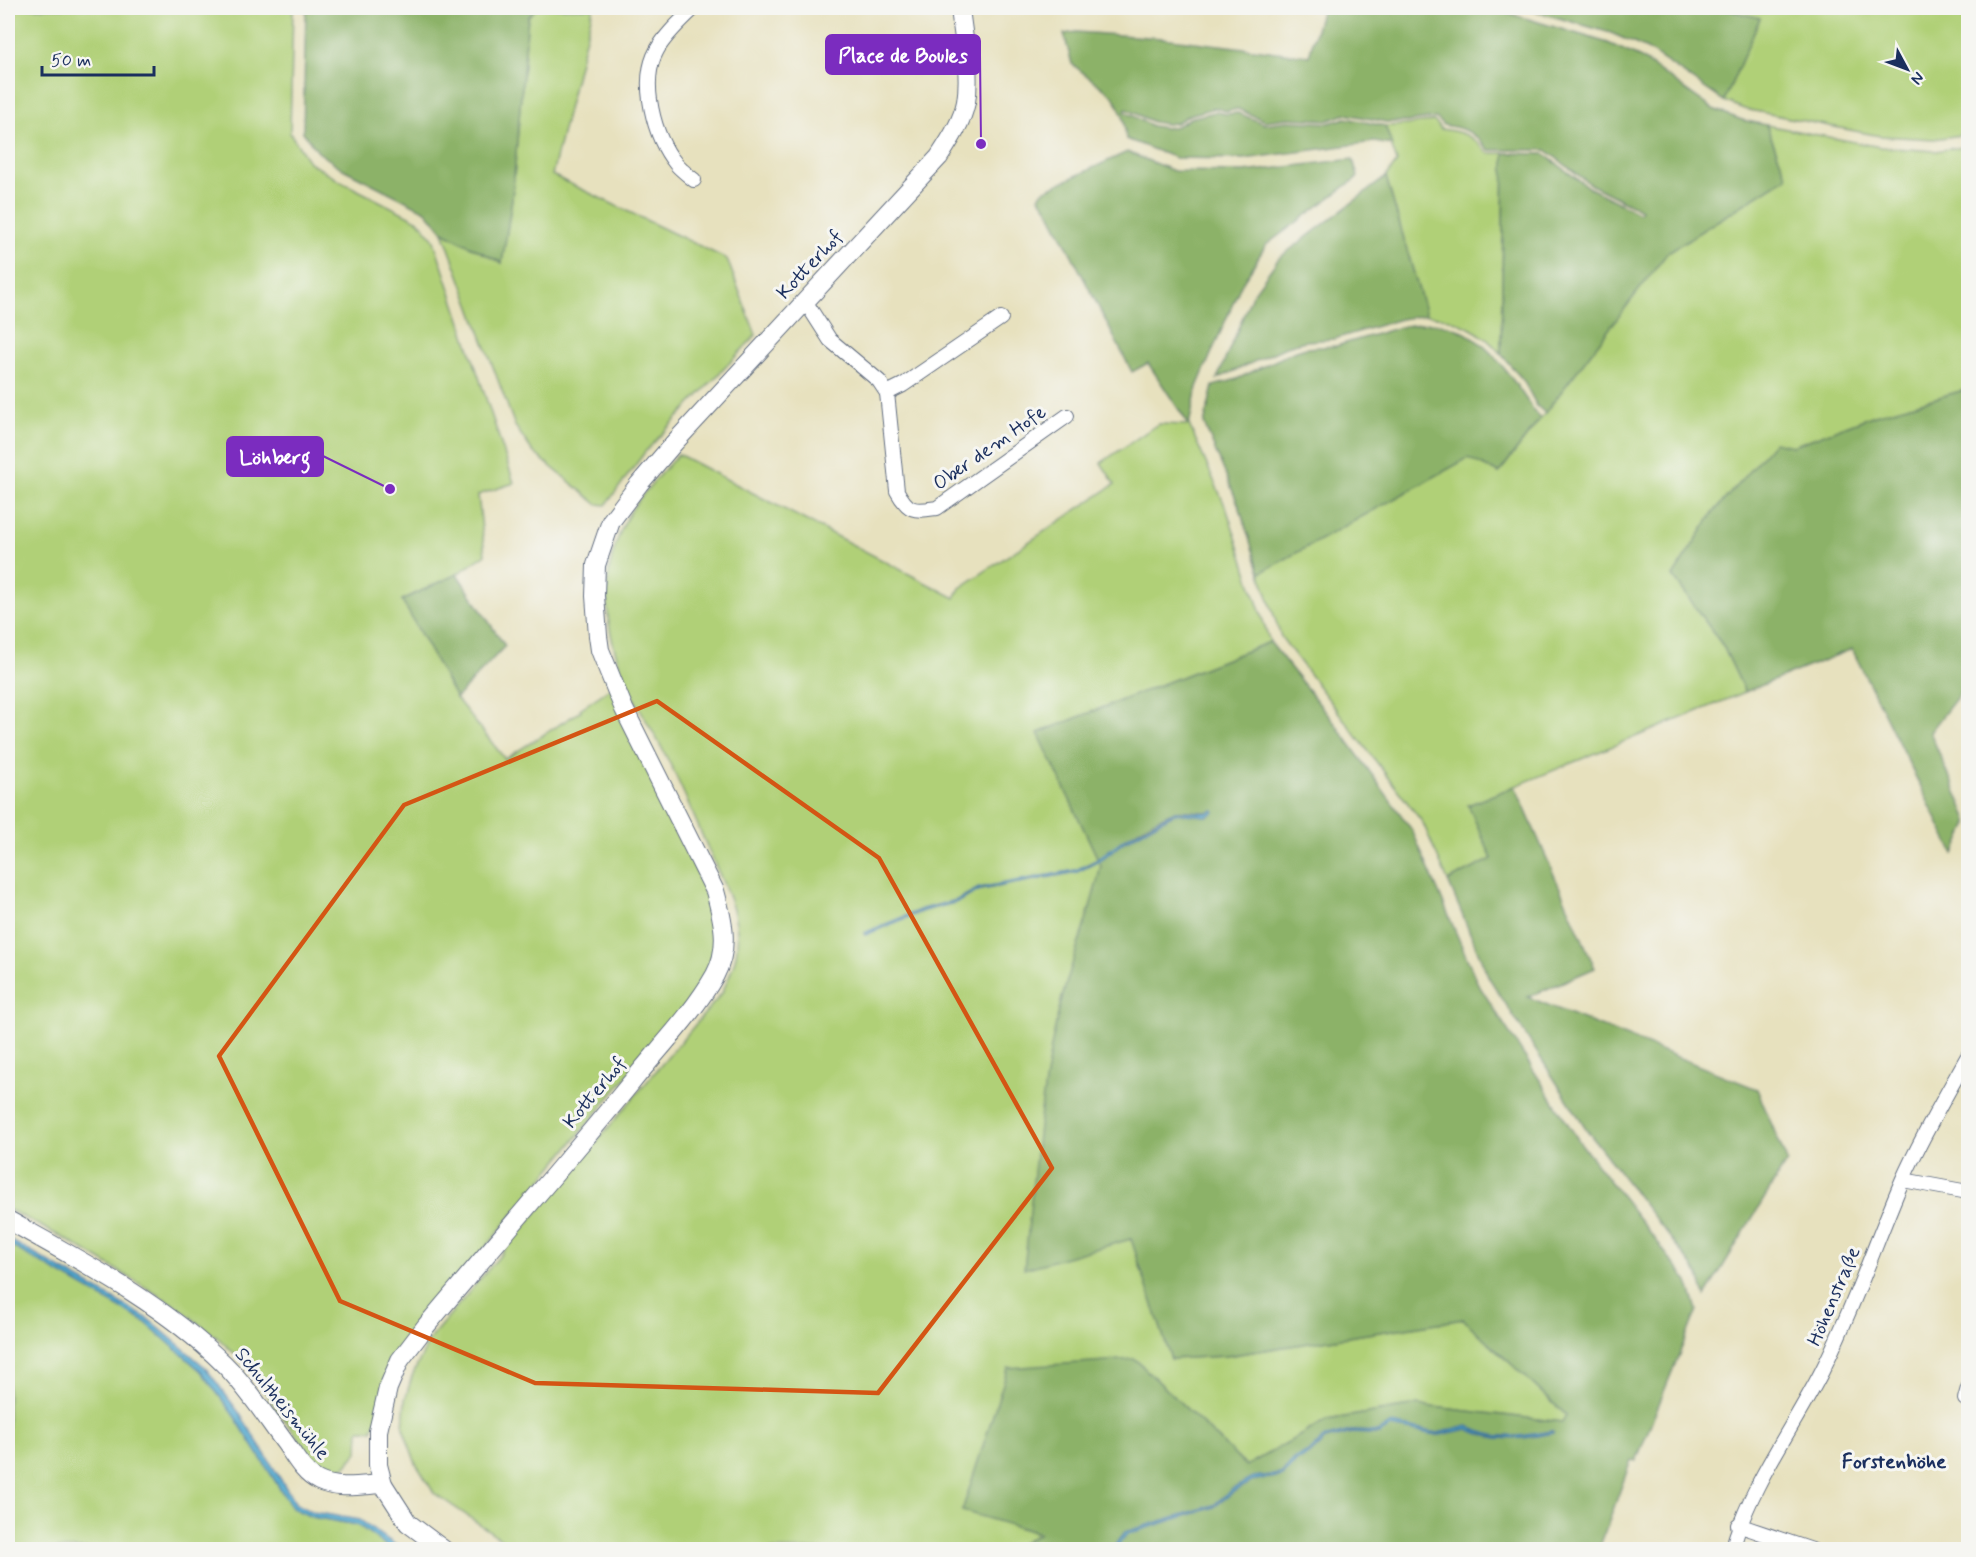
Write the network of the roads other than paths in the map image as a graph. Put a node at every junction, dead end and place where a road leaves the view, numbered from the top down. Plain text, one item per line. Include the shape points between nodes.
1 (693, 8) edge
2 (960, 8) edge
3 (694, 180) dead end
4 (805, 301) junction
5 (1001, 318) dead end
6 (887, 393) junction
7 (1067, 416) dead end
8 (1968, 1056) edge
9 (1903, 1180) junction
10 (1968, 1192) edge
11 (8, 1220) edge
12 (382, 1484) junction
13 (1738, 1525) junction
14 (444, 1550) edge
15 (1732, 1550) edge
16 (1812, 1550) edge

1 - 3 street via 658,48 648,75 653,114 663,142 677,165
2 - 4 street, Kotterhof via 966,102 951,138 920,180
4 - 6 street via 831,340 879,381
4 - 12 street, Kotterhof via 639,484 611,521 596,565 600,650 624,710 715,891 724,921 724,948 715,974 621,1096 400,1360 388,1388 378,1431
5 - 6 street
6 - 7 street, Ober dem Hofe via 897,491 904,505 918,511 937,508
8 - 9 street, Höhenstraße
9 - 10 street
9 - 13 street, Höhenstraße via 1846,1320
11 - 12 street, Schultheismühle via 183,1327 225,1365 304,1469 319,1481 341,1486
12 - 14 street via 408,1523
13 - 15 street, Höhenstraße
13 - 16 street

